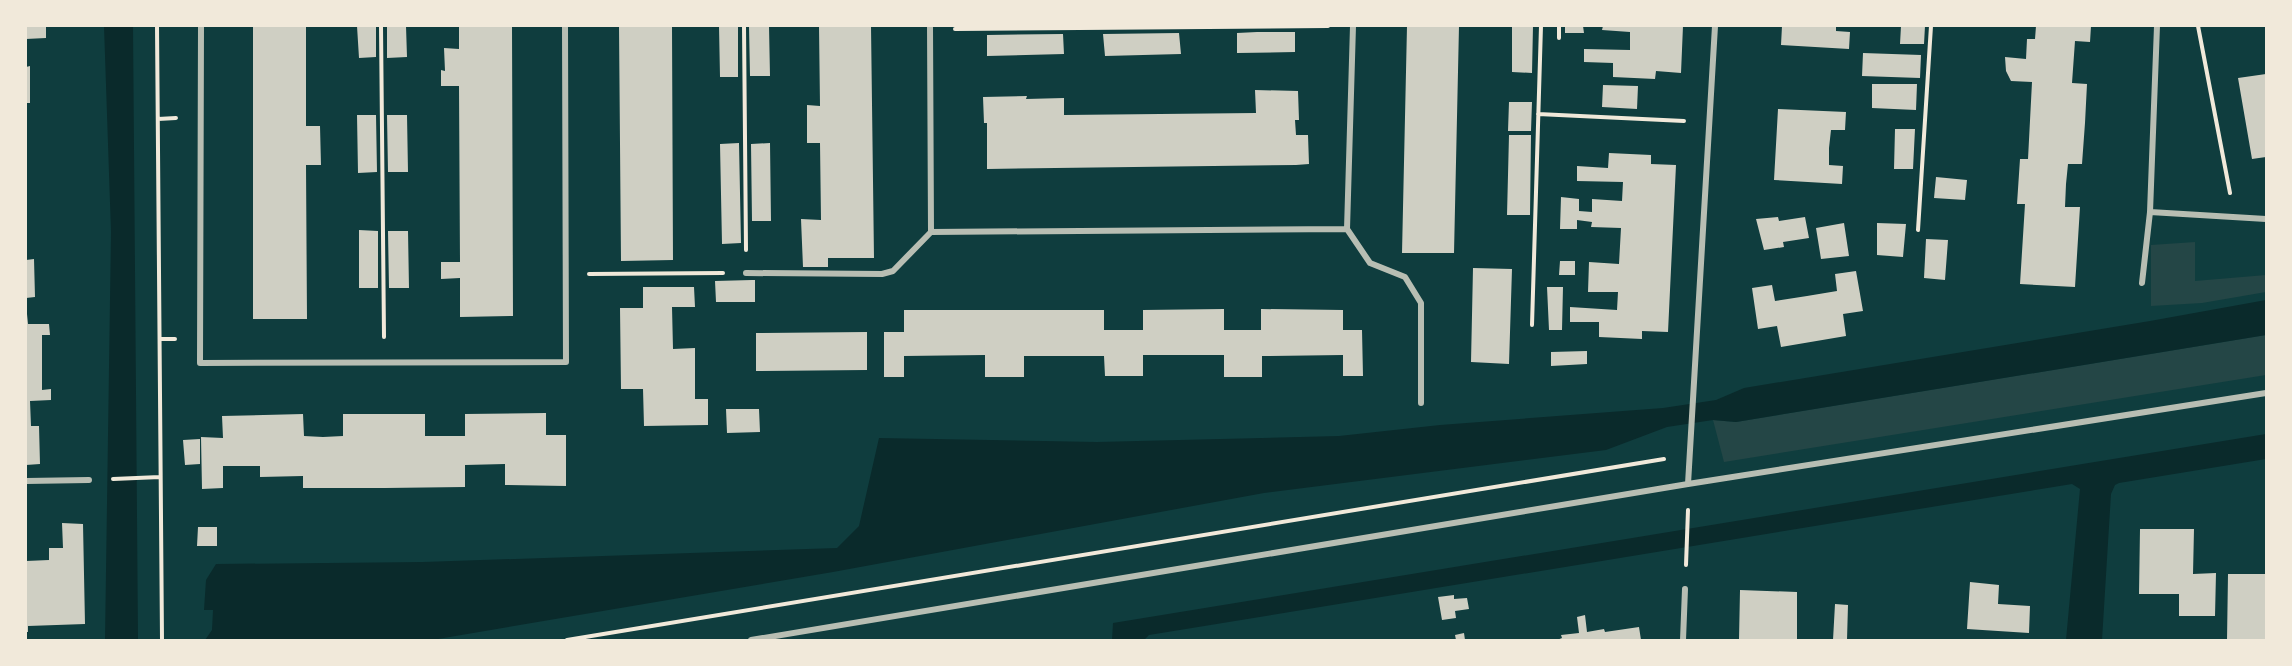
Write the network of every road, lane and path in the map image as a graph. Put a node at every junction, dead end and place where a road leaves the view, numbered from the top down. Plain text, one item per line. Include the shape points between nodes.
1 (157, 26) edge
2 (201, 26) edge
3 (381, 26) edge
4 (564, 26) edge
5 (744, 26) edge
6 (1353, 26) edge
7 (1541, 26) edge
8 (1559, 26) edge
9 (1715, 26) edge
10 (1931, 26) edge
11 (2157, 26) edge
12 (2198, 26) edge
13 (930, 28) edge
14 (1559, 38) dead end
15 (1538, 114) junction
16 (1709, 122) junction
17 (2150, 212) junction
18 (2235, 217) junction
19 (2266, 219) edge
20 (1347, 229) junction
21 (1917, 230) dead end
22 (931, 232) junction
23 (746, 273) junction
24 (566, 274) junction
25 (2142, 283) dead end
26 (1532, 325) dead end
27 (384, 362) junction
28 (2266, 393) edge
29 (1421, 403) dead end
30 (160, 477) junction
31 (89, 480) joint
32 (26, 481) edge
33 (1688, 484) junction
34 (1687, 522) dead end
35 (1687, 560) dead end
36 (1685, 589) dead end
37 (162, 640) edge
38 (567, 640) edge
39 (752, 640) edge
40 (1683, 640) edge

1 - 30 path
2 - 27 street via 200,363
3 - 27 path
4 - 24 street
5 - 23 path
6 - 13 path
6 - 20 street
7 - 15 path
8 - 14 path
9 - 16 street
10 - 21 path
11 - 17 street
12 - 18 path
13 - 22 street
15 - 16 path
15 - 26 path
16 - 33 street
17 - 18 street
17 - 25 street
18 - 19 street
20 - 22 street
20 - 29 street via 1370,263 1405,277 1421,303
22 - 23 street via 893,271 882,274
23 - 24 path
24 - 27 street via 566,362
28 - 33 street
30 - 31 path
30 - 37 path
31 - 32 street
33 - 38 path via 1663,458
33 - 39 street
34 - 35 path
36 - 40 street

